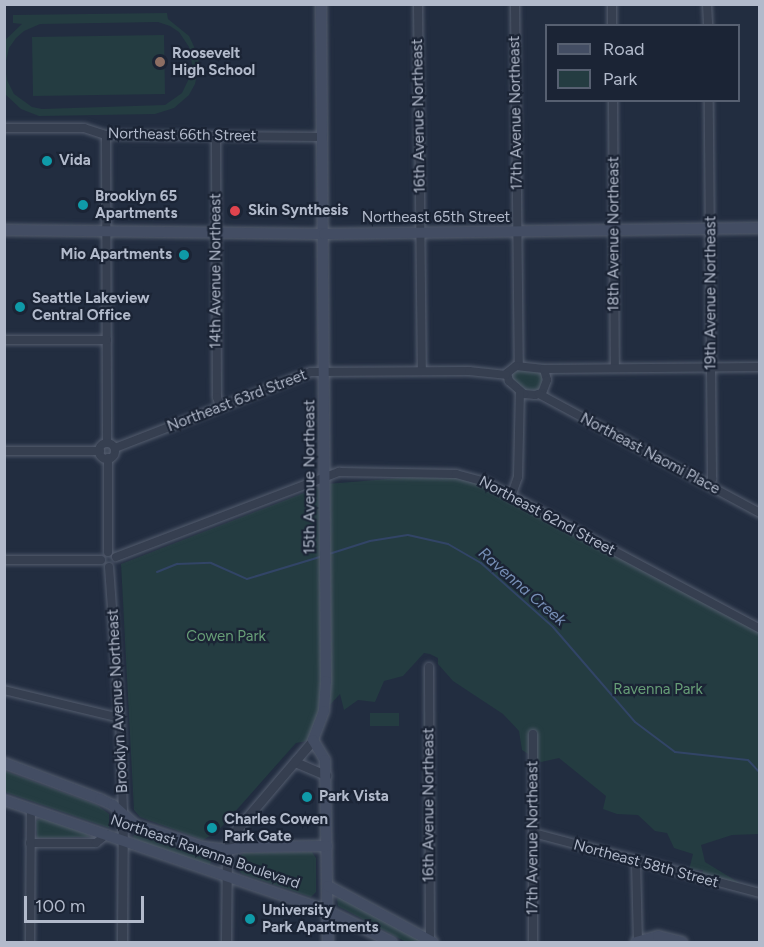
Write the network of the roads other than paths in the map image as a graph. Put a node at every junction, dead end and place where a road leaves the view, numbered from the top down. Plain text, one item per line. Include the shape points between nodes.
1 (321, 4) edge
2 (417, 4) edge
3 (515, 4) edge
4 (612, 4) edge
5 (707, 4) edge
6 (612, 24) edge
7 (708, 24) edge
8 (613, 102) edge
9 (709, 102) edge
10 (4, 128) edge
11 (106, 135) junction
12 (216, 136) junction
13 (323, 137) junction
14 (759, 228) edge
15 (711, 229) junction
16 (4, 230) edge
17 (615, 230) junction
18 (107, 231) junction
19 (216, 232) junction
20 (518, 232) junction
21 (421, 233) junction
22 (324, 234) junction
23 (4, 340) edge
24 (107, 340) junction
25 (519, 366) junction
26 (759, 367) edge
27 (615, 368) junction
28 (711, 368) junction
29 (544, 369) junction
30 (422, 371) junction
31 (325, 372) junction
32 (506, 375) junction
33 (520, 392) junction
34 (539, 394) junction
35 (220, 406) junction
36 (111, 445) junction
37 (4, 451) edge
38 (100, 451) junction
39 (108, 458) junction
40 (325, 476) junction
41 (709, 485) junction
42 (511, 497) junction
43 (759, 513) edge
44 (108, 552) junction
45 (116, 557) junction
46 (4, 560) edge
47 (101, 560) junction
48 (110, 567) junction
49 (759, 629) edge
50 (429, 667) dead end
51 (4, 690) edge
52 (120, 718) junction
53 (534, 734) dead end
54 (312, 740) junction
55 (295, 762) junction
56 (4, 764) edge
57 (326, 775) junction
58 (4, 800) edge
59 (32, 809) junction
60 (123, 814) junction
61 (533, 833) junction
62 (107, 834) junction
63 (123, 838) junction
64 (30, 843) junction
65 (327, 846) junction
66 (227, 850) junction
67 (636, 862) junction
68 (226, 876) junction
69 (328, 886) junction
70 (759, 893) edge
71 (328, 911) junction
72 (30, 942) edge
73 (122, 942) edge
74 (226, 942) edge
75 (328, 942) edge
76 (392, 942) edge
77 (431, 942) edge
78 (533, 942) edge
79 (637, 942) edge
80 (682, 942) edge

1 - 13 main road, 15th Avenue Northeast
2 - 21 street, 16th Avenue Northeast
3 - 20 street, 17th Avenue Northeast
4 - 6 street
5 - 7 street
8 - 17 street, 18th Avenue Northeast
9 - 15 street, 19th Avenue Northeast
10 - 11 street, Northeast 66th Street via 84,128
11 - 12 street, Northeast 66th Street
11 - 18 street
12 - 13 street, Northeast 66th Street
12 - 19 street, 14th Avenue Northeast
13 - 22 main road, 15th Avenue Northeast
14 - 15 main road, Northeast 65th Street
15 - 17 main road, Northeast 65th Street
15 - 28 street, 19th Avenue Northeast
16 - 18 main road, Northeast 65th Street
17 - 20 main road, Northeast 65th Street
17 - 27 street, 18th Avenue Northeast
18 - 19 main road, Northeast 65th Street
18 - 24 street
19 - 22 main road, Northeast 65th Street
19 - 35 street, 14th Avenue Northeast
20 - 21 main road, Northeast 65th Street
20 - 25 street, 17th Avenue Northeast
21 - 22 main road, Northeast 65th Street
21 - 30 street, 16th Avenue Northeast
22 - 31 main road, 15th Avenue Northeast
23 - 24 street
24 - 36 street
25 - 29 street
25 - 32 street via 510,368
26 - 28 street
27 - 28 street
27 - 29 street
28 - 41 street, 19th Avenue Northeast
29 - 34 street via 548,380
30 - 31 street, Northeast 63rd Street
30 - 32 street, Northeast 63rd Street
31 - 35 street, Northeast 63rd Street via 311,372
31 - 40 main road, 15th Avenue Northeast
32 - 33 street
33 - 34 street
33 - 42 street via 518,477
34 - 41 street, Northeast Naomi Place
35 - 36 street, Northeast 63rd Street
36 - 38 street via 102,445
36 - 39 street via 114,455
37 - 38 street
38 - 39 street
39 - 44 street
40 - 42 street, Northeast 62nd Street via 339,472 456,474 475,478
40 - 45 street, Northeast 62nd Street
40 - 54 main road, 15th Avenue Northeast via 326,681 324,711
41 - 43 street, Northeast Naomi Place
42 - 49 street, Northeast 62nd Street
44 - 45 street
44 - 47 street
45 - 48 street
46 - 47 street
47 - 48 street
48 - 52 street, Brooklyn Avenue Northeast
50 - 77 street, 16th Avenue Northeast
51 - 52 street
52 - 60 street, Brooklyn Avenue Northeast
53 - 61 street, 17th Avenue Northeast
54 - 55 street
54 - 57 main road via 323,753
55 - 57 street
55 - 66 street via 240,824
56 - 60 main road, Northeast Ravenna Boulevard via 100,799
57 - 65 main road
58 - 59 main road, Northeast Ravenna Boulevard
59 - 62 main road, Northeast Ravenna Boulevard
59 - 64 street
60 - 63 street, Brooklyn Avenue Northeast
60 - 66 main road, Northeast Ravenna Boulevard via 144,829
61 - 67 street, Northeast 58th Street
61 - 78 street, 17th Avenue Northeast
62 - 63 main road, Northeast Ravenna Boulevard
62 - 64 street via 96,843
63 - 68 main road, Northeast Ravenna Boulevard
63 - 73 street, Brooklyn Avenue Northeast
64 - 72 street
65 - 66 main road, Northeast Ravenna Boulevard
65 - 69 main road
66 - 68 street
67 - 70 street, Northeast 58th Street
67 - 79 street
68 - 71 main road, Northeast Ravenna Boulevard
68 - 74 street
69 - 71 main road
69 - 77 main road
71 - 75 main road
71 - 76 main road, Northeast Ravenna Boulevard
79 - 80 main road via 658,936

